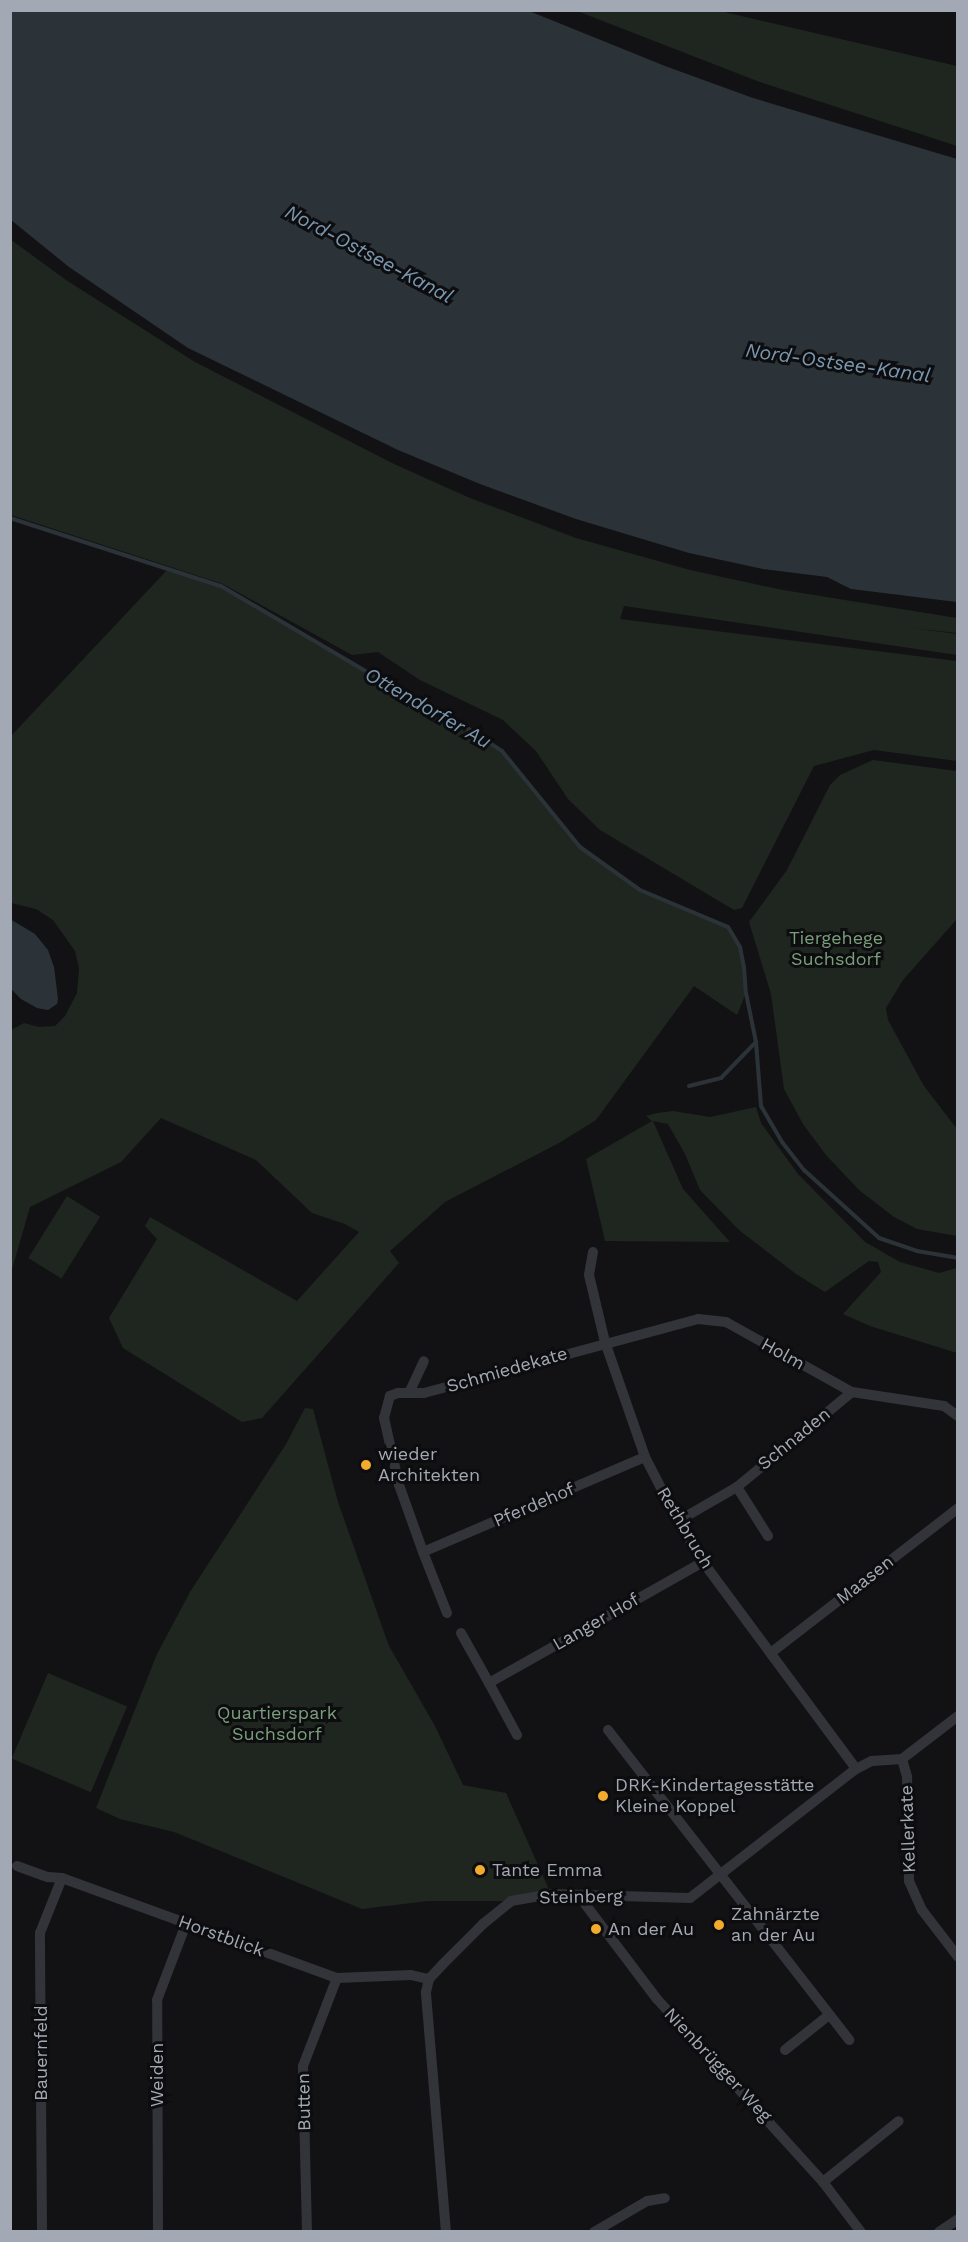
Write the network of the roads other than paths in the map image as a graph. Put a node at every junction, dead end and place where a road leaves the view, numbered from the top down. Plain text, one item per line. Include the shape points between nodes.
1 (593, 1252) dead end
2 (605, 1342) junction
3 (424, 1361) dead end
4 (852, 1392) junction
5 (409, 1393) junction
6 (957, 1416) edge
7 (645, 1457) junction
8 (737, 1487) junction
9 (957, 1508) edge
10 (678, 1521) junction
11 (768, 1536) dead end
12 (423, 1552) junction
13 (703, 1562) junction
14 (447, 1612) dead end
15 (461, 1633) dead end
16 (772, 1653) junction
17 (489, 1683) junction
18 (957, 1716) edge
19 (608, 1730) dead end
20 (517, 1735) dead end
21 (902, 1759) junction
22 (856, 1768) junction
23 (17, 1866) dead end
24 (721, 1876) junction
25 (62, 1878) junction
26 (579, 1896) junction
27 (186, 1924) junction
28 (957, 1957) edge
29 (337, 1978) junction
30 (429, 1979) junction
31 (830, 2015) junction
32 (849, 2040) dead end
33 (785, 2050) dead end
34 (899, 2121) dead end
35 (823, 2182) junction
36 (665, 2198) dead end
37 (957, 2219) edge
38 (42, 2232) edge
39 (158, 2232) edge
40 (307, 2232) edge
41 (446, 2232) edge
42 (594, 2232) edge
43 (861, 2232) edge
44 (939, 2232) edge

1 - 2 street, Rethbruch via 589,1275
2 - 4 street, Holm via 698,1319 726,1322
2 - 5 street, Schmiedekate via 424,1393
2 - 7 street, Rethbruch
3 - 5 street, Schmiedekate
4 - 6 street, Holm via 944,1406
4 - 8 street, Schnaden
5 - 12 street, Schmiedekate via 390,1396 384,1418 399,1485
7 - 10 street, Rethbruch
7 - 12 street, Pferdehof
8 - 10 street, Schnaden
8 - 11 street
9 - 16 street, Maasen
10 - 13 street, Rethbruch
12 - 14 street
13 - 16 street, Rethbruch
13 - 17 street, Langer Hof
15 - 17 street
16 - 22 street, Rethbruch
17 - 20 street
18 - 21 street
19 - 24 street
21 - 22 street, Steinberg via 872,1761
21 - 28 street, Kellerkate via 907,1778 909,1881 922,1910
22 - 24 street, Steinberg
23 - 25 street, Horstblick
24 - 26 street, Steinberg via 690,1898
24 - 31 street
25 - 27 street, Horstblick
25 - 38 street, Bauernfeld via 40,1934
26 - 30 street, Steinberg via 551,1894 511,1901
26 - 35 street, Nienbrügger Weg via 657,1999
27 - 29 street, Horstblick
27 - 39 street, Weiden via 157,2000
29 - 30 street, Horstblick via 411,1975
29 - 40 street, Butten via 303,2066
30 - 41 street via 426,1992
31 - 32 street
31 - 33 street
34 - 35 street
35 - 43 street, Nienbrügger Weg
36 - 42 street via 647,2202
37 - 44 street

